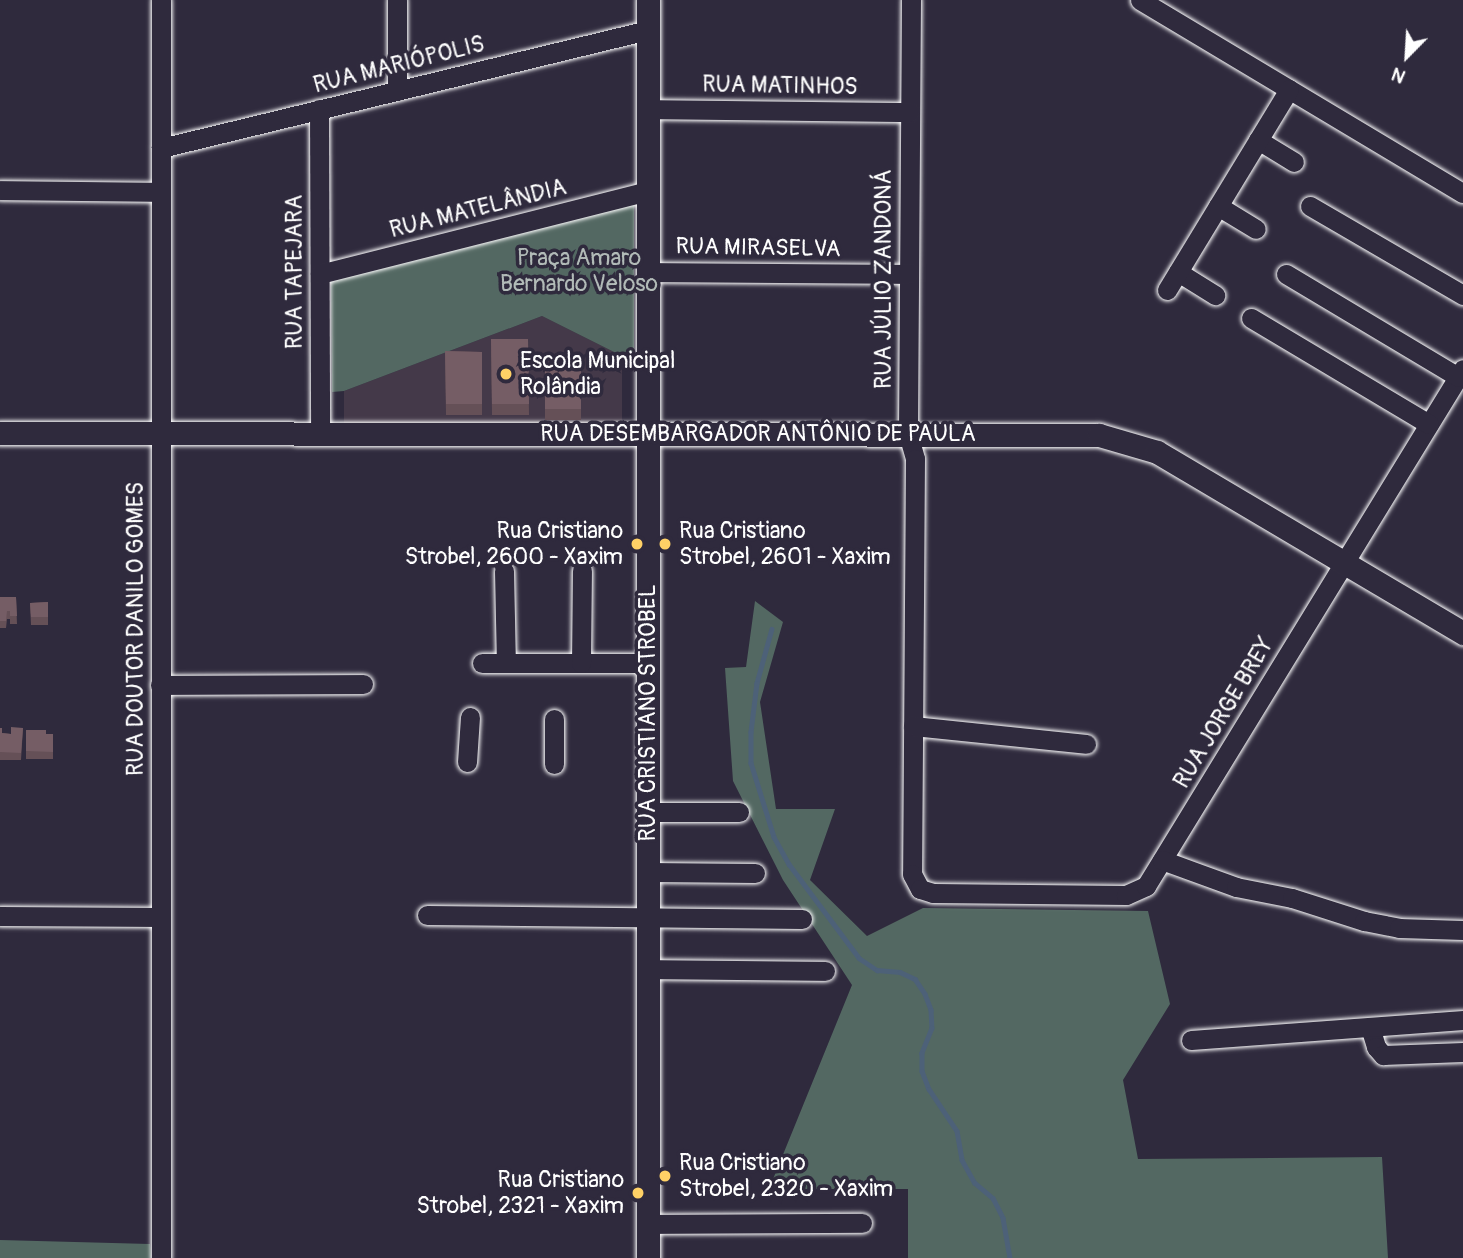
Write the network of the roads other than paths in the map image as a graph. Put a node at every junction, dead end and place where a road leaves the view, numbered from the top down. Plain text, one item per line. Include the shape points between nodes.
1 (162, 0) edge
2 (397, 0) edge
3 (648, 0) edge
4 (911, 0) edge
5 (1140, 0) edge
6 (649, 30) junction
7 (1289, 89) junction
8 (397, 91) junction
9 (319, 109) junction
10 (648, 109) junction
11 (910, 111) junction
12 (1258, 140) junction
13 (161, 148) junction
14 (1294, 162) dead end
15 (0, 190) edge
16 (649, 191) junction
17 (161, 192) junction
18 (1463, 193) edge
19 (1218, 206) junction
20 (1310, 206) dead end
21 (1256, 229) dead end
22 (649, 272) junction
23 (1178, 272) junction
24 (320, 274) junction
25 (909, 274) junction
26 (1286, 274) dead end
27 (1167, 290) dead end
28 (1215, 295) dead end
29 (1463, 295) edge
30 (1251, 318) dead end
31 (1461, 373) edge
32 (1429, 424) junction
33 (0, 433) edge
34 (161, 434) junction
35 (320, 434) junction
36 (649, 434) junction
37 (908, 434) junction
38 (1344, 563) junction
39 (504, 571) dead end
40 (582, 571) dead end
41 (1463, 633) edge
42 (482, 663) dead end
43 (506, 663) junction
44 (581, 663) junction
45 (649, 663) junction
46 (363, 684) dead end
47 (160, 685) junction
48 (470, 717) dead end
49 (554, 719) dead end
50 (913, 726) junction
51 (1086, 744) dead end
52 (467, 762) dead end
53 (554, 764) dead end
54 (648, 812) junction
55 (739, 812) dead end
56 (1162, 860) junction
57 (648, 872) junction
58 (755, 873) dead end
59 (920, 889) joint
60 (428, 915) dead end
61 (0, 916) edge
62 (161, 917) junction
63 (648, 919) junction
64 (802, 919) dead end
65 (1463, 930) edge
66 (648, 969) junction
67 (825, 971) dead end
68 (1463, 1020) edge
69 (1370, 1027) junction
70 (1191, 1040) dead end
71 (1463, 1052) edge
72 (862, 1223) dead end
73 (648, 1224) junction
74 (160, 1258) edge
75 (648, 1258) edge

1 - 13 street, RUA DOUTOR DANILO GOMES
2 - 8 street
3 - 6 main road, RUA CRISTIANO STROBEL
4 - 11 street, RUA JÚLIO ZANDONÁ
5 - 7 street
6 - 8 street, RUA MARIÓPOLIS
6 - 10 main road, RUA CRISTIANO STROBEL
7 - 12 street
7 - 18 street
8 - 9 street, RUA MARIÓPOLIS
9 - 13 street, RUA MARIÓPOLIS
9 - 24 street, RUA TAPEJARA
10 - 11 street, RUA MATINHOS
10 - 16 main road, RUA CRISTIANO STROBEL
11 - 25 street, RUA JÚLIO ZANDONÁ
12 - 14 street
12 - 19 street
13 - 17 street, RUA DOUTOR DANILO GOMES
15 - 17 street
16 - 22 main road, RUA CRISTIANO STROBEL
16 - 24 street, RUA MATELÂNDIA
17 - 34 street, RUA DOUTOR DANILO GOMES
19 - 21 street
19 - 23 street
20 - 29 street
22 - 25 street, RUA MIRASELVA
22 - 36 main road, RUA CRISTIANO STROBEL
23 - 27 street
23 - 28 street
24 - 35 street, RUA TAPEJARA
25 - 37 street, RUA JÚLIO ZANDONÁ
26 - 31 street
30 - 32 street
31 - 32 street, RUA JORGE BREY
32 - 38 street, RUA JORGE BREY
33 - 34 main road, RUA DESEMBARGADOR ANTÔNIO DE PAULA
34 - 35 main road, RUA DESEMBARGADOR ANTÔNIO DE PAULA
34 - 47 street, RUA DOUTOR DANILO GOMES
35 - 36 main road, RUA DESEMBARGADOR ANTÔNIO DE PAULA
36 - 37 main road, RUA DESEMBARGADOR ANTÔNIO DE PAULA
36 - 45 main road, RUA CRISTIANO STROBEL
37 - 38 main road, RUA DESEMBARGADOR ANTÔNIO DE PAULA via 1080,434 1139,445
37 - 50 street, RUA JÚLIO ZANDONÁ via 915,459
38 - 41 main road, RUA DESEMBARGADOR ANTÔNIO DE PAULA
38 - 56 street, RUA JORGE BREY
39 - 43 street
40 - 44 street
42 - 43 street
43 - 44 street
44 - 45 street
45 - 54 main road, RUA CRISTIANO STROBEL
46 - 47 street
47 - 62 street, RUA DOUTOR DANILO GOMES
48 - 52 street
49 - 53 street
50 - 51 street
50 - 59 street, RUA JÚLIO ZANDONÁ via 912,874
54 - 55 street
54 - 57 main road, RUA CRISTIANO STROBEL
56 - 59 street, RUA JORGE BREY via 1146,886 1134,894 933,893
56 - 65 street via 1236,887 1292,898 1364,921 1399,928
57 - 58 street
57 - 63 main road, RUA CRISTIANO STROBEL
60 - 63 street
61 - 62 street
62 - 74 street, RUA DOUTOR DANILO GOMES
63 - 64 street
63 - 66 main road, RUA CRISTIANO STROBEL
66 - 67 street
66 - 73 main road, RUA CRISTIANO STROBEL
68 - 69 street
69 - 70 street
69 - 71 street via 1383,1055
72 - 73 street
73 - 75 main road, RUA CRISTIANO STROBEL

